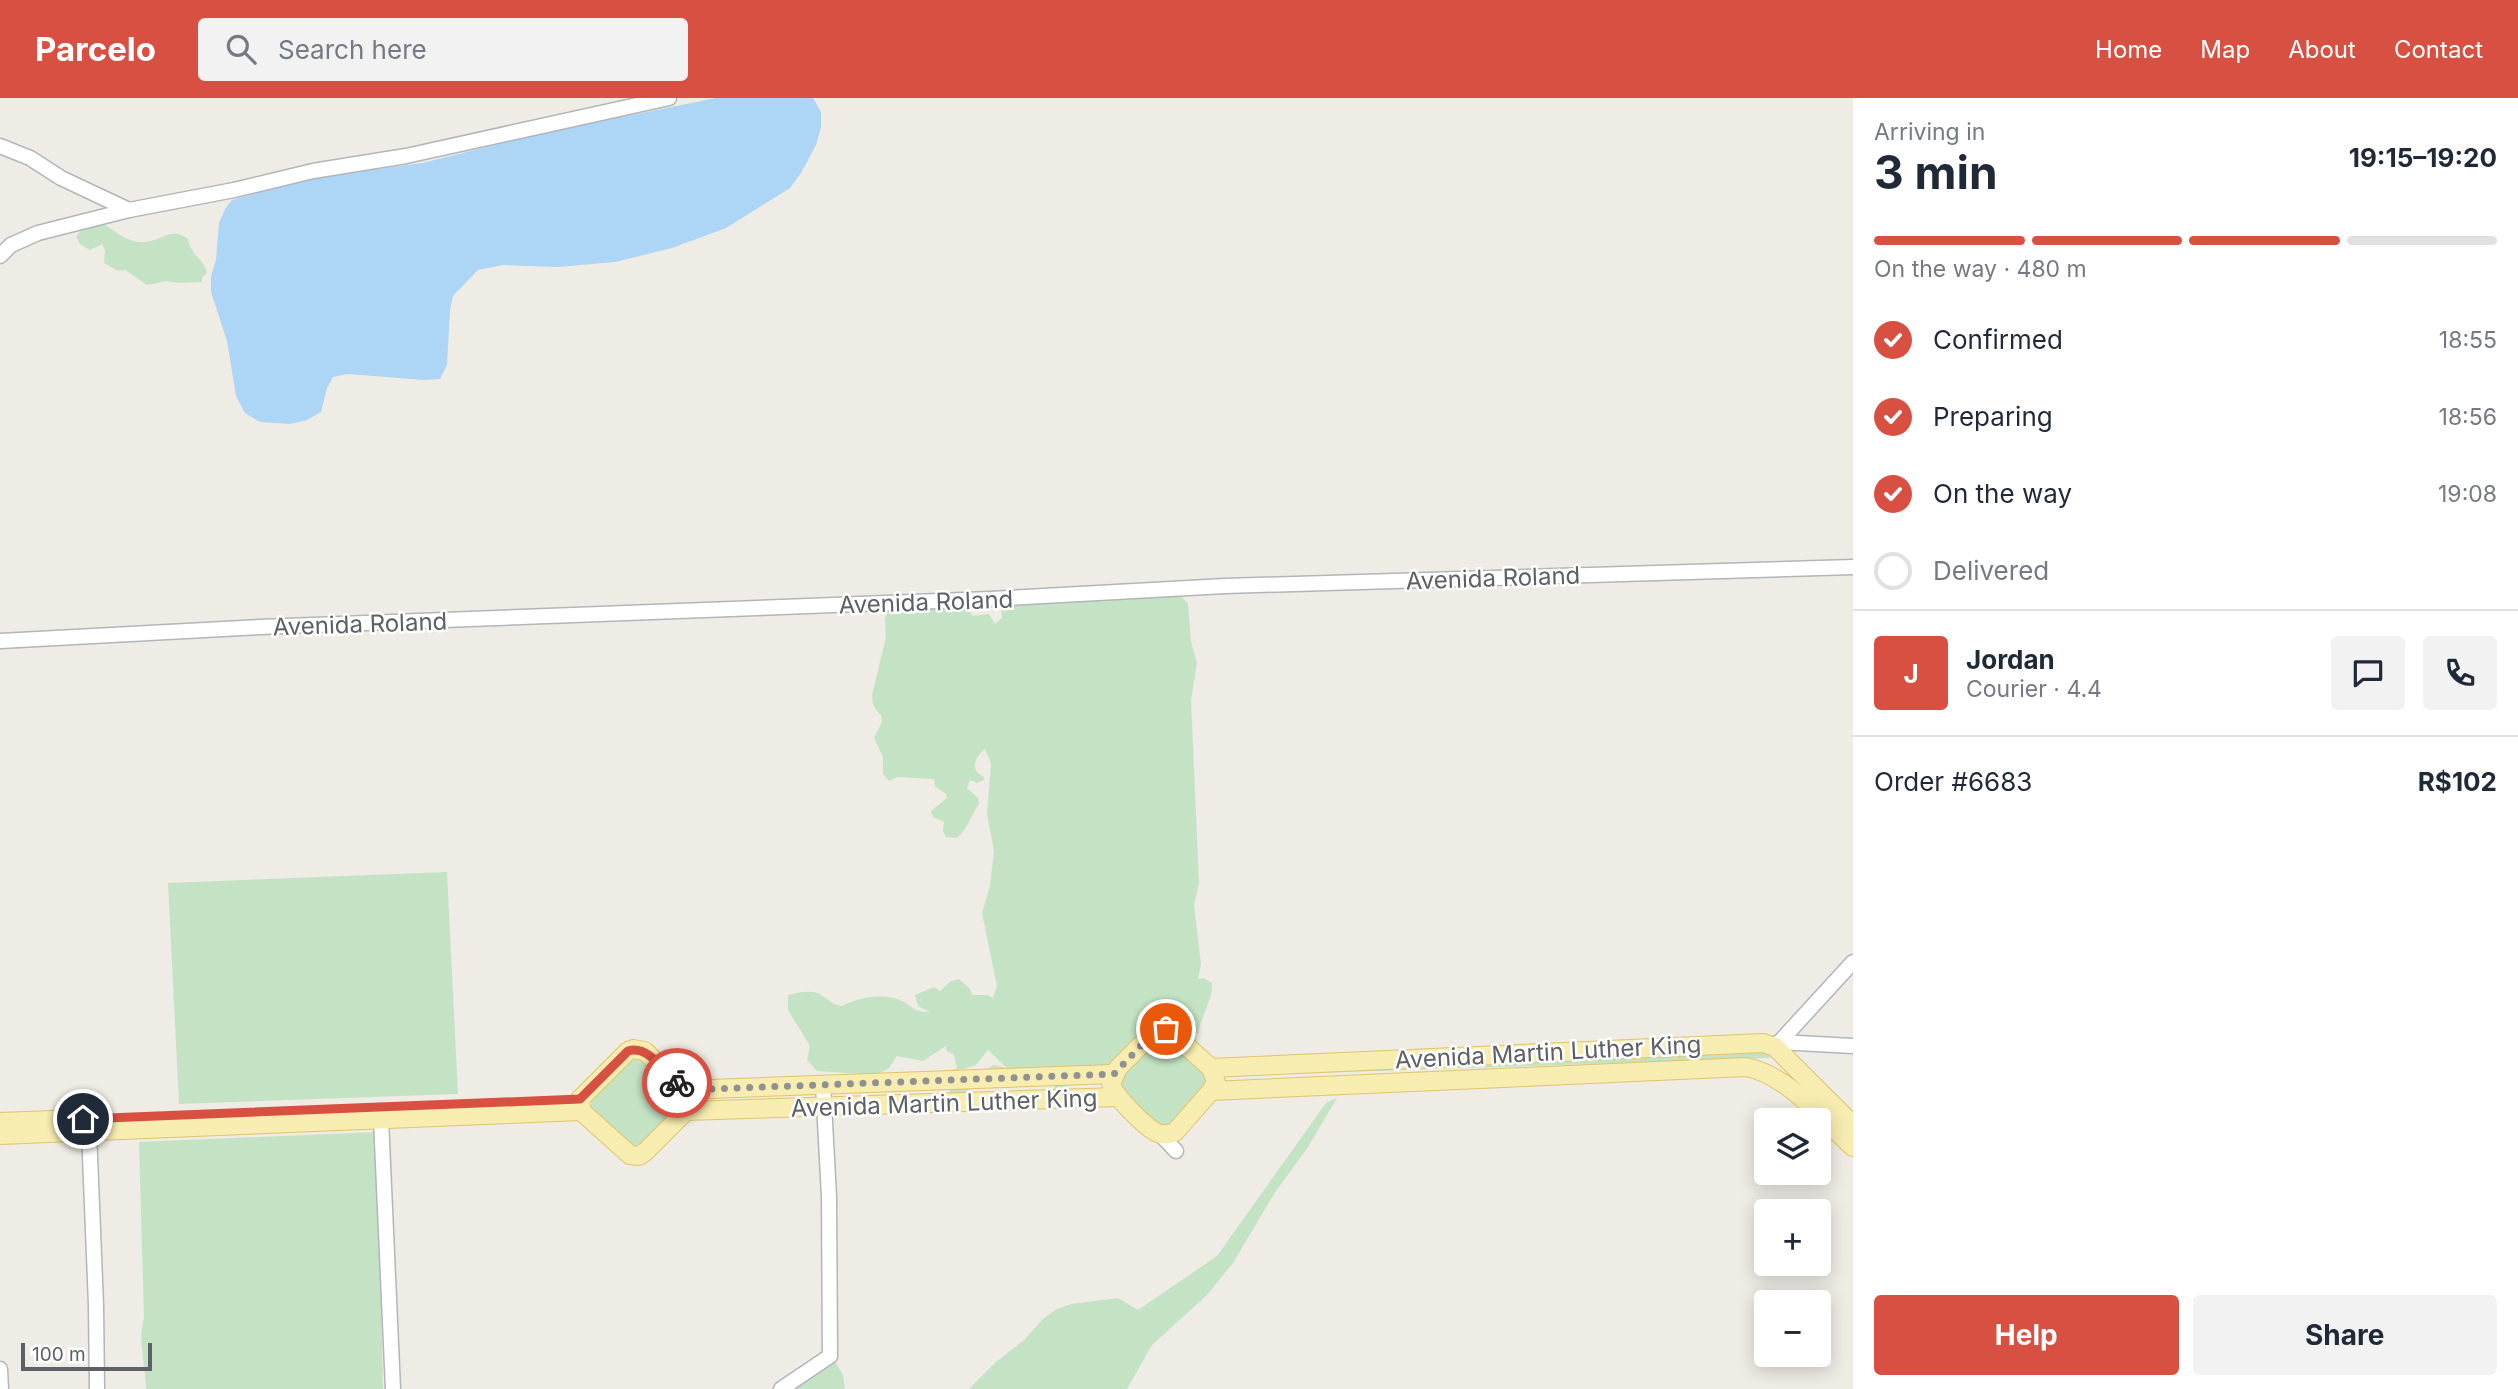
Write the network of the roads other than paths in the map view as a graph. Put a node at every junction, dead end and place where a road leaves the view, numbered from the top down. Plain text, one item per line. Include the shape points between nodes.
1 (669, 98) edge
2 (0, 146) edge
3 (130, 211) junction
4 (0, 256) edge
5 (1853, 567) edge
6 (0, 641) edge
7 (1853, 962) edge
8 (1853, 1046) edge
9 (1779, 1048) junction
10 (1211, 1068) junction
11 (1760, 1070) junction
12 (1114, 1074) junction
13 (972, 1079) junction
14 (823, 1084) junction
15 (684, 1090) junction
16 (1211, 1091) junction
17 (1118, 1097) junction
18 (972, 1101) junction
19 (581, 1105) junction
20 (825, 1106) junction
21 (685, 1111) junction
22 (380, 1119) junction
23 (0, 1122) edge
24 (1845, 1125) edge
25 (89, 1131) junction
26 (0, 1135) edge
27 (1161, 1135) junction
28 (1853, 1147) edge
29 (1177, 1151) dead end
30 (0, 1369) edge
31 (1, 1389) edge
32 (97, 1389) edge
33 (393, 1389) edge
34 (781, 1389) edge

1 - 3 street
2 - 3 street
3 - 4 street via 38,233
5 - 6 street, Avenida Roland via 1225,586
7 - 9 street
8 - 9 street
9 - 10 main road, Avenida Martin Luther King via 1763,1043
9 - 11 main road via 1777,1066
9 - 24 main road, Avenida Martin Luther King
10 - 12 main road via 1161,1028
10 - 16 main road via 1216,1082
11 - 16 main road, Avenida Martin Luther King via 1717,1068
11 - 24 main road, Avenida Martin Luther King
12 - 13 main road, Avenida Martin Luther King
12 - 17 main road via 1111,1084
13 - 14 main road, Avenida Martin Luther King
13 - 18 main road
14 - 15 main road, Avenida Martin Luther King
14 - 20 street
15 - 19 main road via 645,1051 634,1049
15 - 21 main road via 690,1100
16 - 27 main road via 1175,1132
17 - 18 main road, Avenida Martin Luther King
17 - 27 main road
18 - 20 main road, Avenida Martin Luther King
19 - 21 main road via 630,1154 639,1156
19 - 22 main road
19 - 23 main road
20 - 21 main road, Avenida Martin Luther King
20 - 34 street via 830,1356
22 - 25 main road
22 - 33 street
24 - 28 main road, Avenida Martin Luther King
25 - 26 main road
25 - 32 street
27 - 29 street
30 - 31 street

